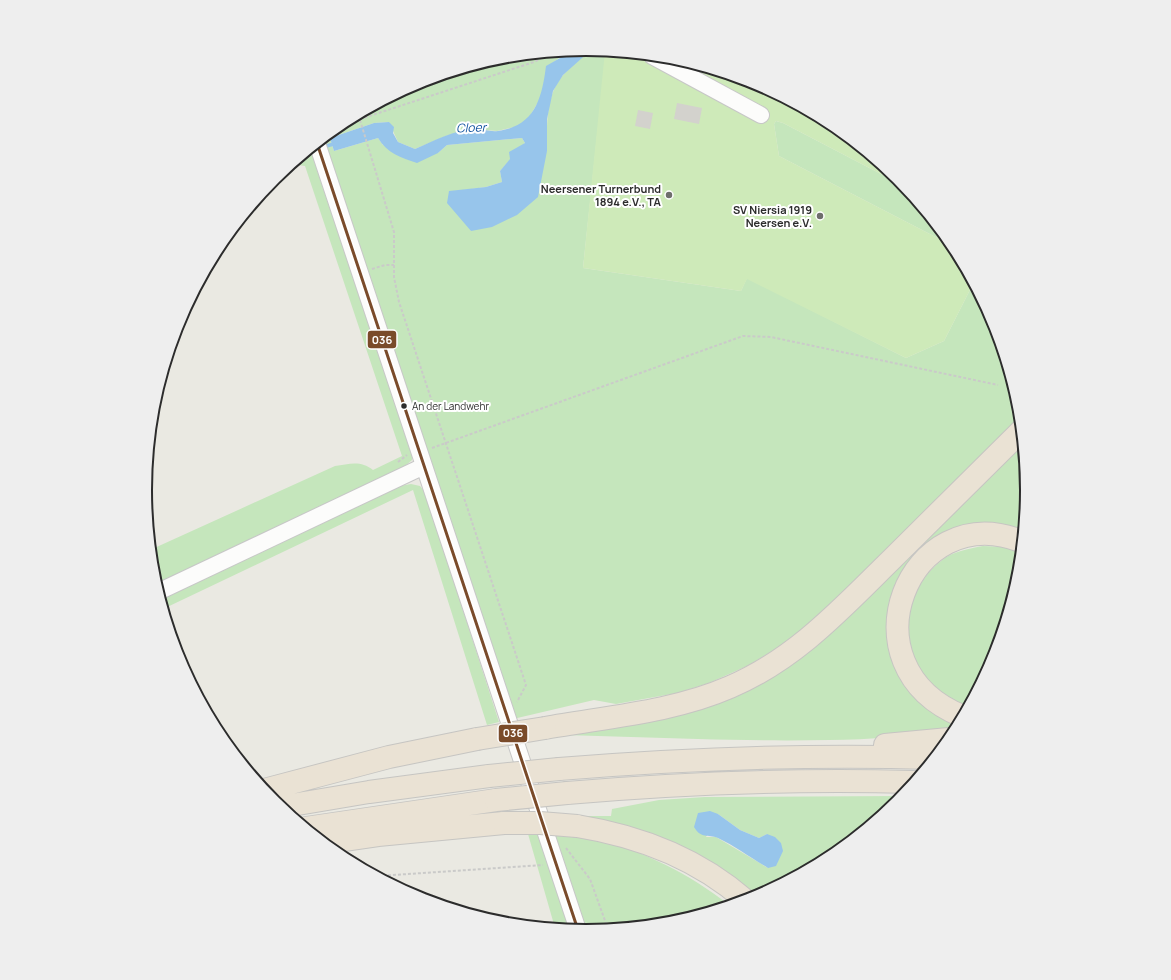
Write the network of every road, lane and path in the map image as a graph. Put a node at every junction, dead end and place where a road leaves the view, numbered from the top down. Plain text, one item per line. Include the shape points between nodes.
1 (540, 59) edge
2 (666, 63) edge
3 (761, 115) dead end
4 (360, 120) joint
5 (318, 149) edge
6 (394, 265) junction
7 (359, 271) junction
8 (998, 385) dead end
9 (1016, 436) edge
10 (446, 444) junction
11 (424, 466) junction
12 (1017, 540) edge
13 (163, 590) edge
14 (518, 709) dead end
15 (957, 713) edge
16 (940, 740) edge
17 (793, 757) junction
18 (927, 758) edge
19 (906, 782) edge
20 (271, 788) edge
21 (288, 806) edge
22 (312, 827) edge
23 (332, 842) edge
24 (563, 845) dead end
25 (556, 865) junction
26 (387, 875) edge
27 (739, 896) edge
28 (606, 923) edge
29 (576, 924) edge

1 - 4 path
2 - 3 street
4 - 6 path via 394,232
5 - 7 street
6 - 7 path
6 - 10 path via 399,302
7 - 11 street
8 - 10 path via 771,337 743,336
9 - 20 highway, bridge via 832,618 794,651 772,666 729,688 678,704 389,757
10 - 14 path via 526,685 517,702
11 - 13 street
11 - 25 street
12 - 15 highway via 980,535 943,546 925,560 907,583 897,628 903,658 909,671 929,695 942,706
16 - 17 highway via 859,747 827,747
17 - 18 highway
17 - 21 highway, bridge via 685,760 559,769 368,792
19 - 22 highway, bridge via 729,783 567,793 496,800
23 - 27 highway, bridge via 504,823 577,826 618,834 658,847 701,868
24 - 28 path via 590,879
25 - 26 path
25 - 29 street

